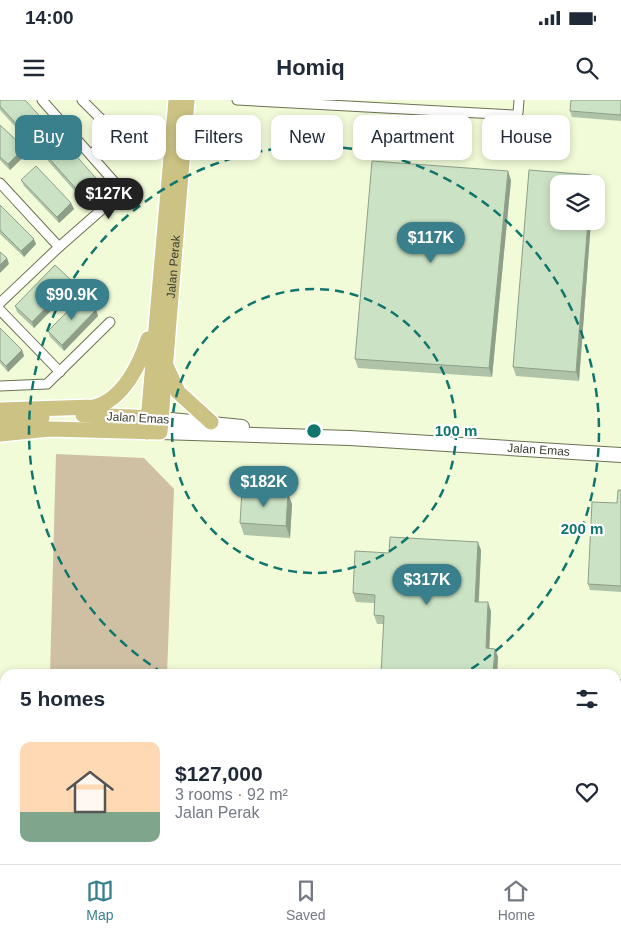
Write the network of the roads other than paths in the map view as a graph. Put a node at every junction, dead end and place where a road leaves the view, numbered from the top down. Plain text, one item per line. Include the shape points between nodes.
1 (42, 100) edge
2 (82, 100) edge
3 (176, 100) edge
4 (187, 100) edge
5 (237, 100) edge
6 (398, 100) edge
7 (519, 100) edge
8 (275, 101) edge
9 (397, 110) junction
10 (91, 154) junction
11 (0, 183) edge
12 (59, 247) junction
13 (0, 303) edge
14 (0, 310) edge
15 (156, 316) junction
16 (110, 322) dead end
17 (165, 365) junction
18 (60, 372) junction
19 (0, 386) edge
20 (0, 410) edge
21 (0, 422) edge
22 (211, 422) junction
23 (154, 425) junction
24 (0, 434) edge
25 (305, 436) junction
26 (621, 455) edge

1 - 10 street
2 - 10 street via 109,127 109,136 103,146
3 - 15 main road, Jalan Perak
4 - 17 main road, Jalan Perak
5 - 8 street
6 - 9 street
7 - 9 street via 518,113 514,115
8 - 9 street
10 - 12 street via 114,179 116,197
11 - 12 street
12 - 13 street
14 - 18 street
15 - 20 main road via 141,362 118,393 103,404
15 - 23 main road, Jalan Perak
16 - 18 street
17 - 22 main road via 178,392
17 - 23 main road, Jalan Perak
18 - 19 street via 47,384
21 - 23 main road, Jalan Emas via 84,415
22 - 23 main road, Jalan Emas
22 - 25 main road, Jalan Emas
23 - 24 main road, Jalan Emas
23 - 25 main road, Jalan Emas
25 - 26 main road, Jalan Emas

